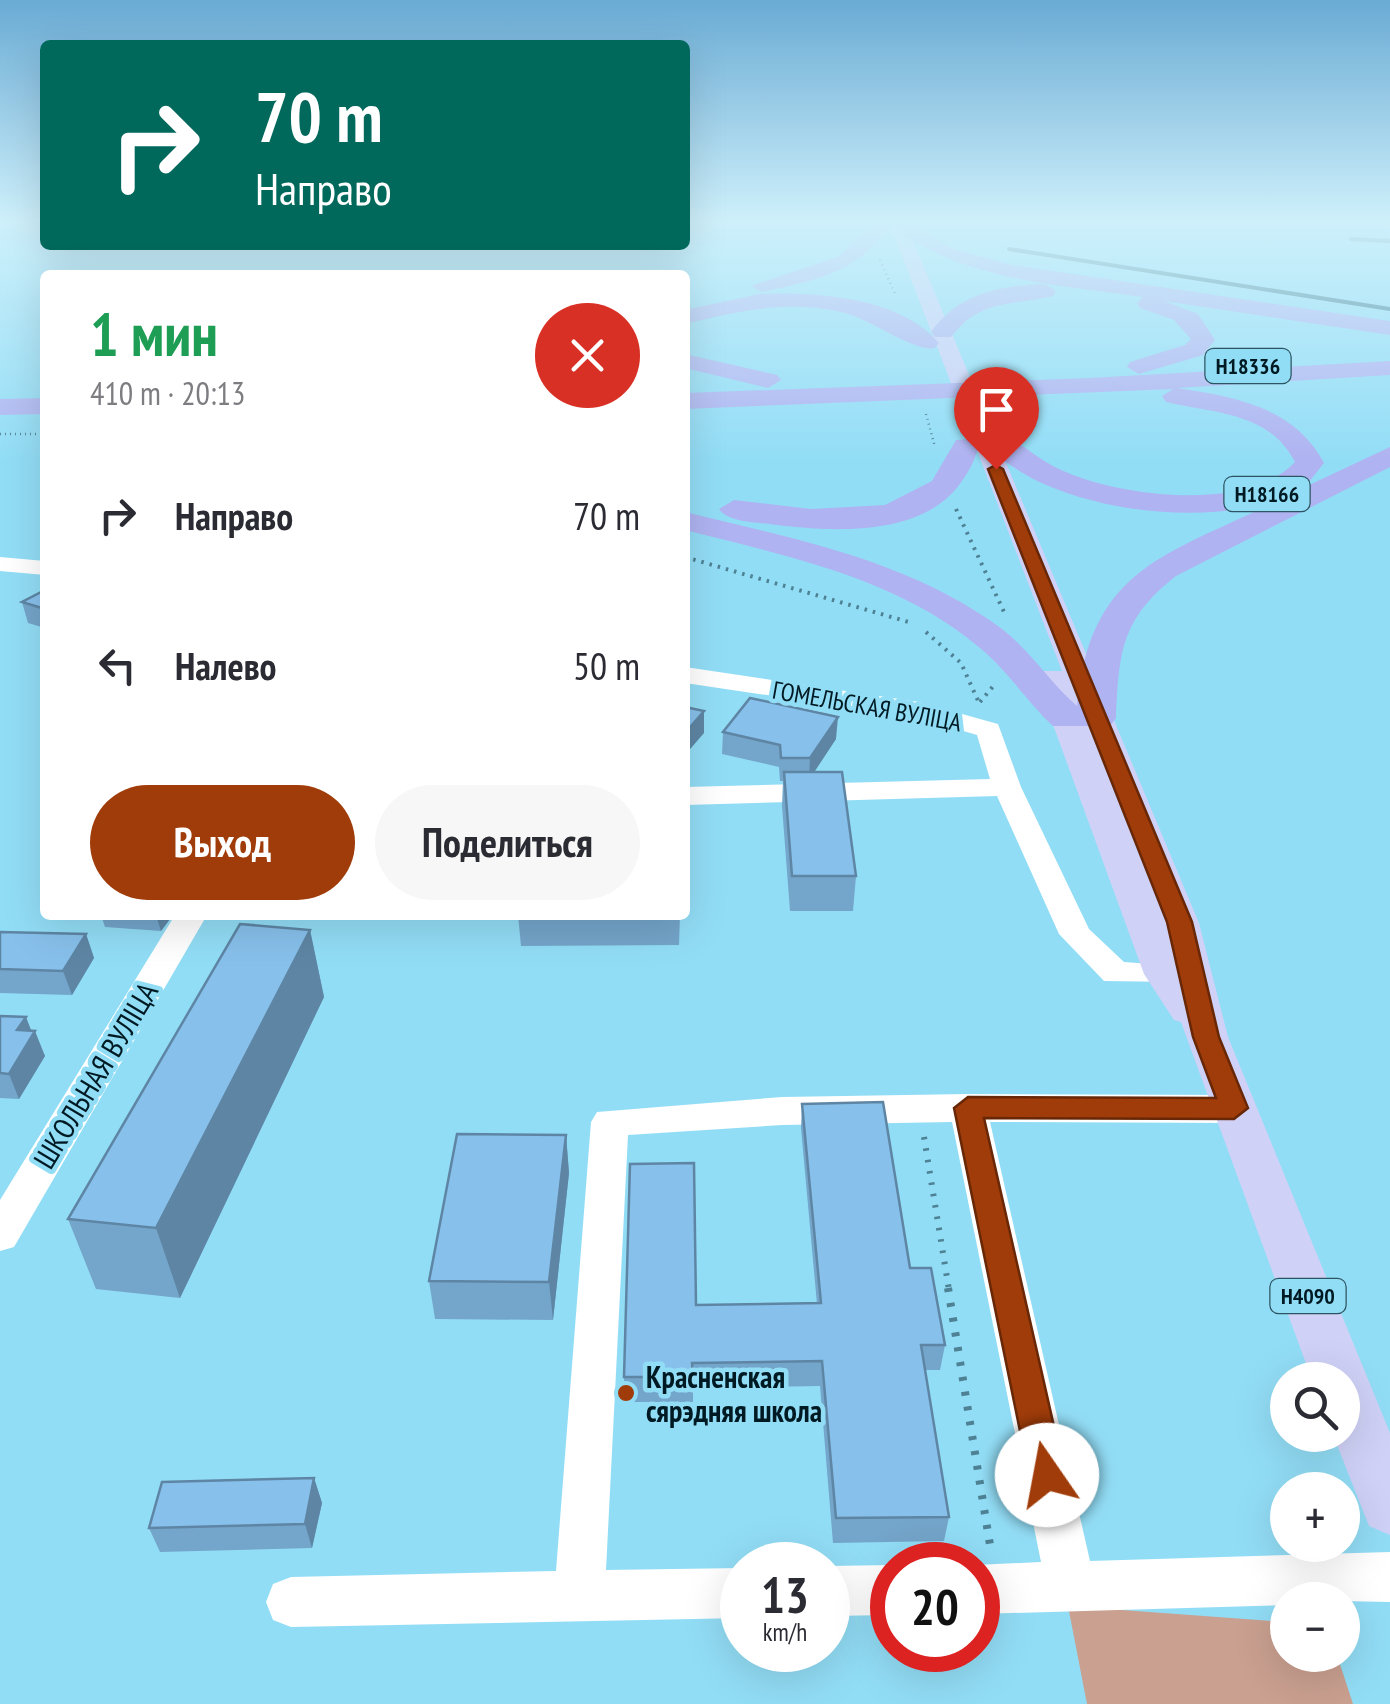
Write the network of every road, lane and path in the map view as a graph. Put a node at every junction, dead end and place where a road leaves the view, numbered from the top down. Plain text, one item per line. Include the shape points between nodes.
1 (918, 302) edge
2 (923, 302) edge
3 (972, 302) edge
4 (1143, 302) edge
5 (1214, 302) edge
6 (690, 316) edge
7 (1390, 328) edge
8 (938, 346) junction
9 (1390, 358) edge
10 (690, 363) edge
11 (1390, 368) edge
12 (1097, 380) junction
13 (825, 386) junction
14 (690, 390) edge
15 (778, 399) junction
16 (690, 402) edge
17 (40, 406) edge
18 (0, 407) edge
19 (0, 418) edge
20 (40, 418) edge
21 (690, 421) edge
22 (969, 430) junction
23 (0, 434) edge
24 (40, 434) edge
25 (1390, 456) edge
26 (690, 495) edge
27 (952, 505) dead end
28 (690, 522) edge
29 (690, 558) edge
30 (0, 564) edge
31 (40, 568) edge
32 (1006, 616) dead end
33 (690, 676) edge
34 (997, 681) dead end
35 (979, 703) junction
36 (1082, 718) junction
37 (989, 730) junction
38 (1008, 787) junction
39 (690, 796) edge
40 (188, 920) edge
41 (1165, 974) junction
42 (1206, 1037) junction
43 (920, 1108) junction
44 (968, 1108) junction
45 (1234, 1108) junction
46 (0, 1235) edge
47 (1334, 1362) edge
48 (1360, 1429) edge
49 (1390, 1506) edge
50 (981, 1542) edge
51 (1390, 1577) edge
52 (1071, 1586) junction
53 (1000, 1588) edge
54 (720, 1593) edge
55 (579, 1596) junction
56 (290, 1602) dead end

1 - 8 main road, Н4090
2 - 8 main road, Н4090
3 - 8 highway via 958,310
4 - 12 highway via 1188,318 1203,340 1194,350
5 - 7 highway
6 - 8 highway via 740,303 806,302 864,311
8 - 22 main road, Н4090
9 - 12 highway, Н18336
10 - 13 highway
11 - 12 highway, Н18336
12 - 13 highway
12 - 15 highway
12 - 22 highway, Н18166 via 1266,419 1292,434 1310,463 1291,484 1241,501 1142,499 1056,479
13 - 14 highway
15 - 16 highway
15 - 21 highway
17 - 18 highway
19 - 20 highway
22 - 26 highway via 937,492 866,516 777,516
22 - 36 main road, Н4090
23 - 24 path
25 - 36 highway, Н18166 via 1136,588 1104,639
27 - 32 path
28 - 36 highway via 922,593 994,641 1040,696
29 - 35 path via 910,621 959,659
30 - 31 street
33 - 37 street, ГОМЕЛЬСКАЯ ВУЛІЦА via 919,710
34 - 35 path
35 - 37 path
36 - 41 main road, Н4090
36 - 42 main road, Н4090 via 1180,922
37 - 38 street, ГОМЕЛЬСКАЯ ВУЛІЦА
38 - 39 street
38 - 41 street via 1075,934 1116,973
40 - 46 street, ШКОЛЬНАЯ ВУЛІЦА
41 - 42 main road, Н4090
42 - 45 main road, Н4090
43 - 44 street
43 - 50 path
43 - 55 street via 610,1122
44 - 45 street
44 - 52 street
45 - 47 main road, Н4090
48 - 49 main road, Н4090
51 - 52 street
52 - 53 street
54 - 55 street
55 - 56 street

